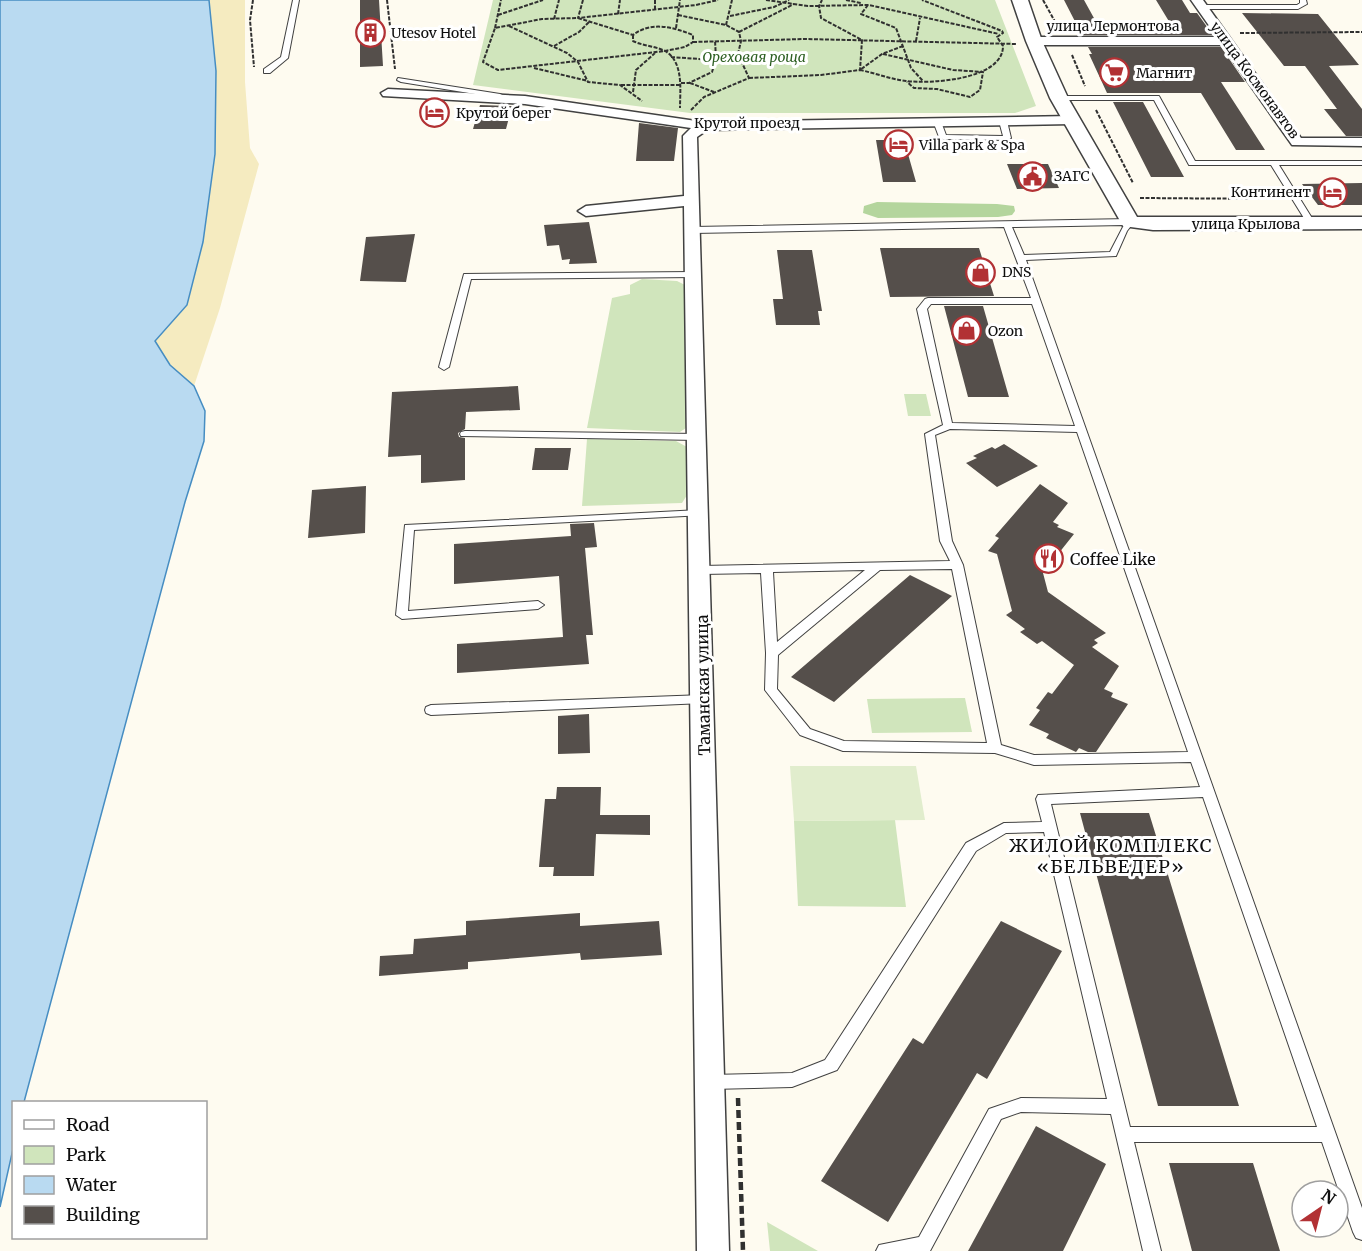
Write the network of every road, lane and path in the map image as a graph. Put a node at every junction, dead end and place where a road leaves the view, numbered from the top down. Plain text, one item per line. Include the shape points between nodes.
1 (253, 0) edge
2 (296, 0) edge
3 (387, 0) edge
4 (501, 0) edge
5 (543, 0) edge
6 (559, 0) edge
7 (583, 0) edge
8 (621, 0) edge
9 (655, 0) edge
10 (680, 0) edge
11 (718, 0) edge
12 (732, 0) edge
13 (767, 0) edge
14 (789, 0) edge
15 (822, 0) edge
16 (846, 0) edge
17 (922, 0) edge
18 (1020, 0) edge
19 (1043, 0) edge
20 (1303, 0) edge
21 (785, 2) junction
22 (795, 3) junction
23 (1200, 4) edge
24 (869, 5) junction
25 (680, 6) junction
26 (819, 6) junction
27 (655, 9) junction
28 (618, 14) junction
29 (498, 15) junction
30 (678, 15) junction
31 (730, 16) junction
32 (578, 18) junction
33 (920, 18) junction
34 (554, 19) junction
35 (590, 21) junction
36 (508, 26) junction
37 (726, 26) junction
38 (495, 28) junction
39 (676, 28) junction
40 (739, 32) junction
41 (1362, 32) edge
42 (999, 34) junction
43 (633, 35) junction
44 (1224, 37) junction
45 (715, 40) junction
46 (862, 40) junction
47 (741, 41) junction
48 (902, 41) junction
49 (916, 41) junction
50 (693, 42) junction
51 (1003, 43) junction
52 (1036, 43) junction
53 (1067, 43) junction
54 (554, 46) junction
55 (903, 46) junction
56 (666, 51) junction
57 (656, 52) junction
58 (882, 54) junction
59 (670, 57) junction
60 (716, 59) junction
61 (907, 61) junction
62 (578, 62) junction
63 (741, 62) junction
64 (530, 67) junction
65 (860, 70) junction
66 (267, 71) joint
67 (395, 71) dead end
68 (983, 72) junction
69 (749, 78) junction
70 (401, 80) dead end
71 (588, 81) junction
72 (906, 81) junction
73 (924, 82) junction
74 (689, 83) junction
75 (636, 84) junction
76 (681, 84) junction
77 (389, 85) joint
78 (620, 85) junction
79 (474, 92) junction
80 (633, 92) junction
81 (715, 92) junction
82 (1059, 98) junction
83 (1090, 98) junction
84 (525, 100) junction
85 (646, 102) dead end
86 (672, 107) dead end
87 (680, 107) junction
88 (1072, 120) junction
89 (689, 121) junction
90 (1360, 142) edge
91 (1273, 163) junction
92 (1362, 163) edge
93 (1135, 188) dead end
94 (692, 200) junction
95 (1296, 200) junction
96 (1144, 207) dead end
97 (586, 211) dead end
98 (1130, 222) junction
99 (1311, 223) junction
100 (1362, 223) edge
101 (1007, 225) junction
102 (693, 230) junction
103 (1021, 258) junction
104 (694, 275) junction
105 (1036, 301) junction
106 (444, 367) dead end
107 (948, 426) junction
108 (1082, 429) junction
109 (465, 434) dead end
110 (698, 437) junction
111 (700, 513) junction
112 (957, 565) junction
113 (878, 566) junction
114 (767, 569) junction
115 (701, 570) junction
116 (538, 605) dead end
117 (772, 653) junction
118 (704, 699) junction
119 (430, 711) dead end
120 (995, 748) junction
121 (1197, 757) junction
122 (1209, 792) junction
123 (1050, 827) junction
124 (711, 1082) junction
125 (1117, 1107) junction
126 (1124, 1134) junction
127 (1328, 1135) junction
128 (1362, 1232) edge
129 (713, 1251) edge
130 (885, 1251) edge
131 (1152, 1251) edge

1 - 66 path via 252,61 256,71
2 - 66 lane via 284,58
3 - 67 path
4 - 29 path
5 - 29 path
6 - 34 path
7 - 32 path
8 - 28 path
9 - 27 path
10 - 25 path
11 - 25 path
12 - 31 path
13 - 21 path
14 - 21 path
15 - 26 path
16 - 24 path
17 - 42 path via 1002,31
18 - 52 street
19 - 53 path
20 - 23 lane via 1304,4 1298,7
21 - 22 path
21 - 31 path
22 - 26 path
22 - 40 path
23 - 44 street, улица Космонавтов
24 - 26 path
24 - 33 path
24 - 48 path via 861,14 896,28
25 - 27 path
25 - 30 path
26 - 46 path via 821,18
27 - 28 path
28 - 32 path
29 - 38 path
30 - 37 path
30 - 39 path
31 - 37 path
32 - 34 path
32 - 35 path
33 - 42 path
33 - 49 path
34 - 36 path
35 - 43 path
35 - 54 path
36 - 38 path
36 - 54 path
37 - 40 path
38 - 64 path via 483,62 498,70
39 - 43 path via 658,26
39 - 50 path via 693,34
40 - 47 path
41 - 44 path
42 - 51 path via 997,37
43 - 56 path via 633,41 639,45
44 - 53 street, улица Лермонтова
44 - 90 street, улица Космонавтов via 1297,142
45 - 47 path
45 - 50 path
45 - 60 path
46 - 47 path
46 - 48 path
46 - 65 path
47 - 63 path
48 - 49 path
48 - 55 path
49 - 51 path
50 - 56 path
51 - 52 path
51 - 68 path via 1000,59
52 - 53 street, улица Лермонтова
52 - 82 street
53 - 83 path
54 - 62 path
55 - 58 path
55 - 61 path
56 - 57 path
56 - 59 path
57 - 62 path
57 - 75 path via 636,70
58 - 61 path
58 - 65 path
59 - 60 path
59 - 76 path
60 - 63 path
60 - 74 path via 712,72
61 - 68 path
61 - 73 path
62 - 64 path
62 - 71 path
63 - 69 path
64 - 71 path
65 - 69 path
65 - 72 path
68 - 72 path via 980,90 970,96 914,88
68 - 73 path
69 - 81 path
70 - 79 lane
71 - 78 path
72 - 73 path
74 - 76 path
74 - 81 path
75 - 76 path
75 - 78 path
75 - 80 path
76 - 87 path
77 - 79 lane via 411,90
77 - 84 street, Крутой проезд
78 - 80 path
79 - 84 lane
80 - 85 path
81 - 89 path via 693,108
82 - 83 lane
82 - 88 street
83 - 91 lane via 1156,98 1192,163
83 - 93 path
84 - 89 street, Крутой проезд
86 - 87 path
87 - 89 path
88 - 89 street, Крутой проезд
88 - 98 street
89 - 94 street, Таманская улица
91 - 92 lane
91 - 95 lane
94 - 97 street
94 - 102 street, Таманская улица
95 - 96 path via 1140,198
95 - 99 lane
98 - 99 street, улица Крылова
98 - 101 lane
98 - 103 lane via 1113,254
99 - 100 street, улица Крылова
101 - 102 lane
101 - 103 lane
102 - 104 street, Таманская улица
103 - 105 lane
104 - 106 lane via 467,276
104 - 110 street, Таманская улица
105 - 107 lane via 928,301 922,309
105 - 108 lane
107 - 108 lane
107 - 112 lane via 930,434 946,541
108 - 121 lane
109 - 110 lane
110 - 111 street, Таманская улица
111 - 115 street, Таманская улица
111 - 116 lane via 409,527 402,615
112 - 113 lane
112 - 120 lane
113 - 114 lane
113 - 117 lane
114 - 115 lane
114 - 117 lane
115 - 118 street, Таманская улица
117 - 120 lane via 771,690 805,732 843,746
118 - 119 lane
118 - 124 street, Таманская улица
120 - 121 lane via 1034,760
121 - 122 lane
122 - 123 lane via 1043,799
122 - 127 lane
123 - 124 lane via 1004,828 971,847 831,1065 792,1080
123 - 125 lane
124 - 129 street, Таманская улица
125 - 126 lane
125 - 130 lane via 1021,1105 995,1114 924,1245
126 - 127 lane
126 - 131 lane
127 - 128 lane

